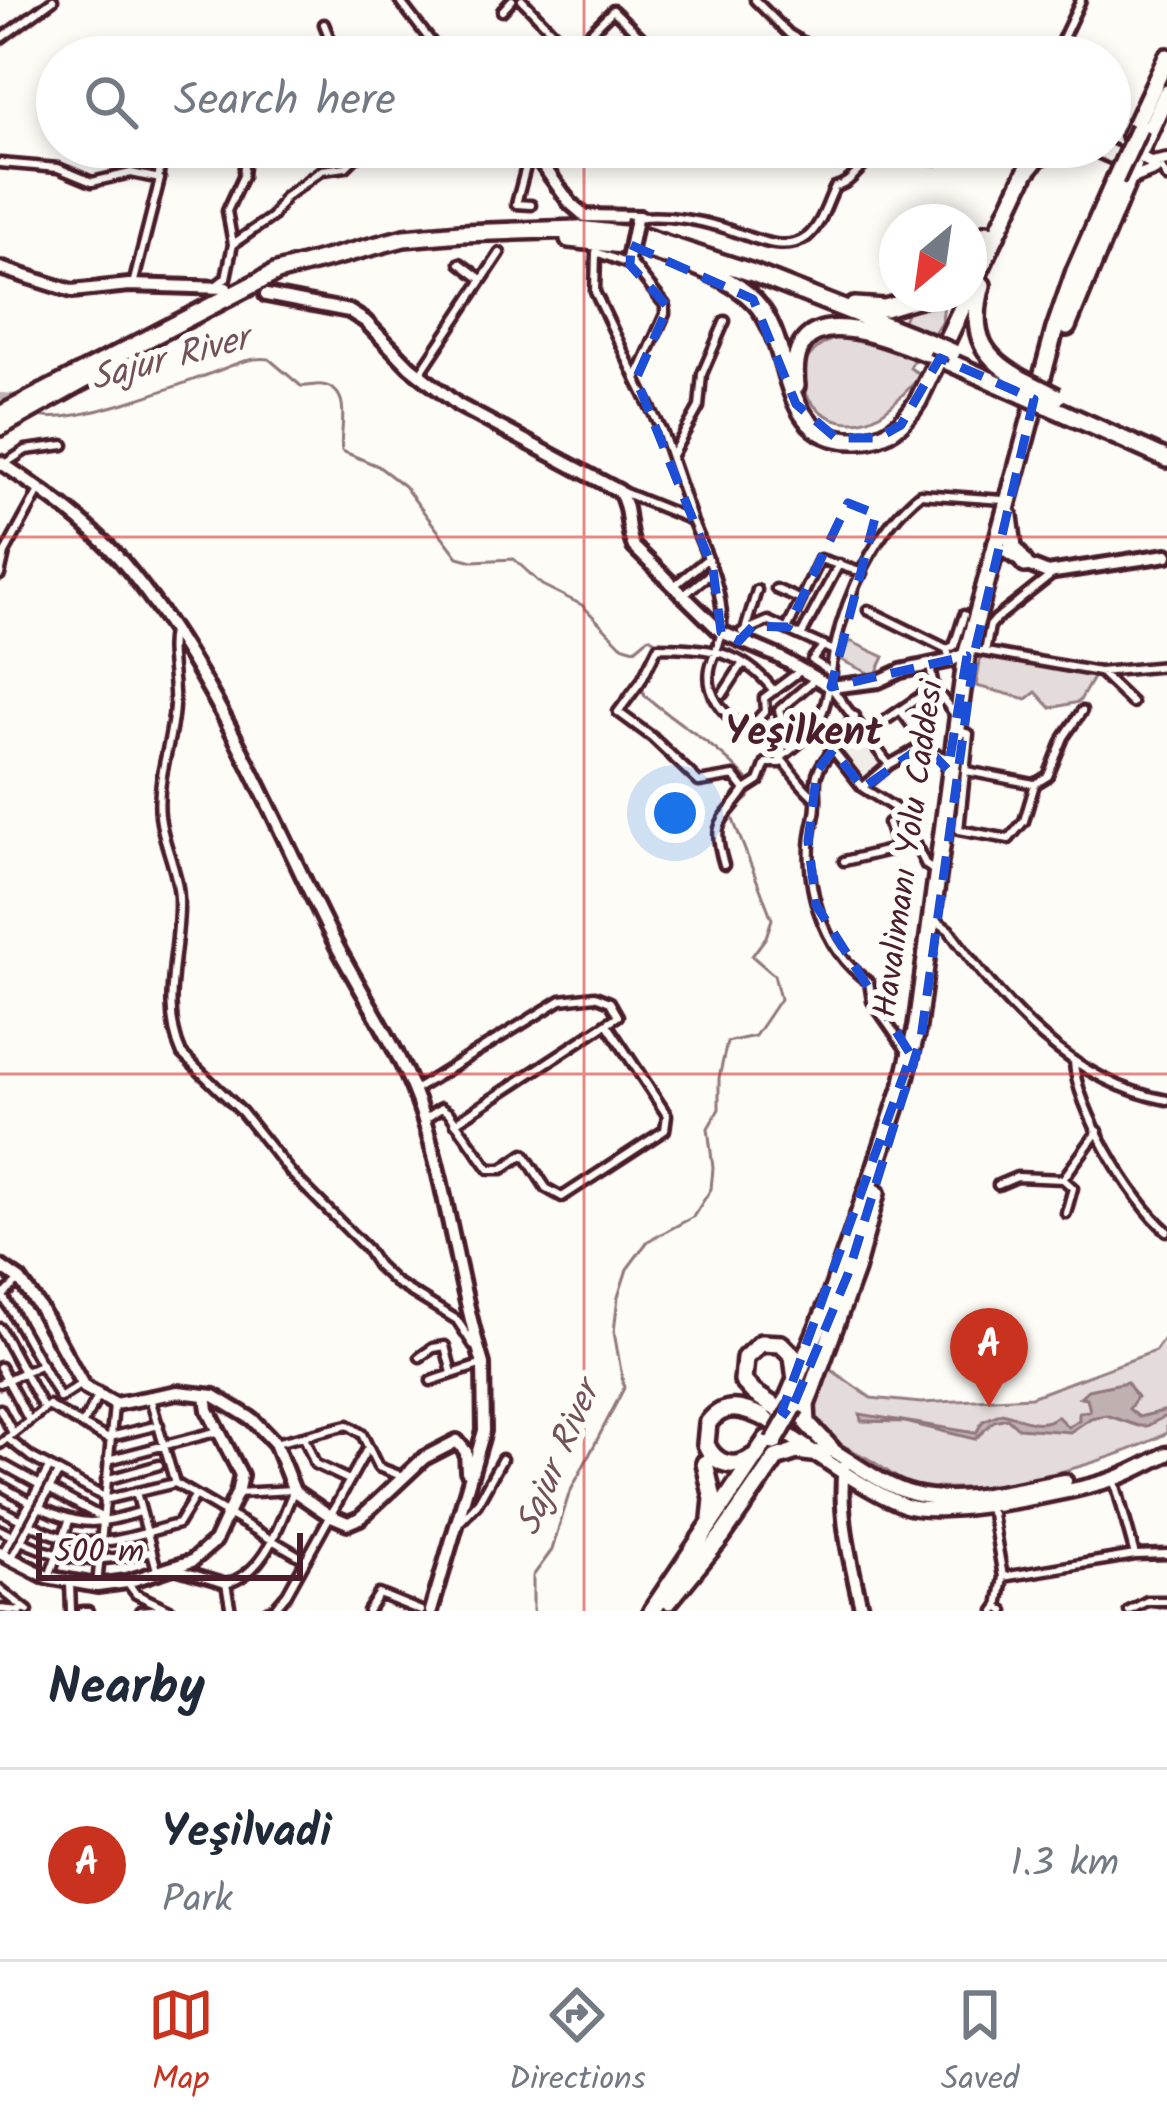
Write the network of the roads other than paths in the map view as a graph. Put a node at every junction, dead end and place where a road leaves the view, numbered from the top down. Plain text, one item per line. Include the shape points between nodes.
1 (53, 0) edge
2 (399, 0) edge
3 (512, 0) edge
4 (522, 0) edge
5 (755, 0) edge
6 (1081, 0) edge
7 (502, 11) dead end
8 (324, 24) dead end
9 (329, 36) edge
10 (426, 36) edge
11 (556, 36) edge
12 (587, 36) edge
13 (641, 36) edge
14 (792, 36) edge
15 (1064, 36) edge
16 (0, 39) edge
17 (1167, 57) edge
18 (1167, 68) edge
19 (1167, 81) edge
20 (1167, 93) edge
21 (1142, 130) junction
22 (1131, 146) edge
23 (1131, 150) edge
24 (1131, 156) edge
25 (1131, 157) edge
26 (0, 163) edge
27 (36, 166) edge
28 (58, 168) edge
29 (160, 168) edge
30 (244, 168) edge
31 (338, 168) edge
32 (526, 168) edge
33 (546, 168) edge
34 (863, 168) edge
35 (1020, 168) edge
36 (1029, 168) edge
37 (1121, 168) edge
38 (1124, 168) edge
39 (1126, 168) edge
40 (1164, 169) edge
41 (158, 178) junction
42 (1120, 183) junction
43 (531, 205) dead end
44 (1003, 210) junction
45 (638, 218) junction
46 (987, 236) edge
47 (987, 241) edge
48 (233, 244) junction
49 (500, 253) dead end
50 (699, 253) junction
51 (632, 257) junction
52 (460, 263) dead end
53 (0, 268) edge
54 (481, 279) junction
55 (133, 285) junction
56 (219, 288) joint
57 (266, 295) dead end
58 (879, 307) edge
59 (952, 312) edge
60 (725, 320) dead end
61 (933, 352) edge
62 (933, 352) edge
63 (933, 352) edge
64 (933, 352) edge
65 (938, 353) junction
66 (1047, 366) junction
67 (98, 367) junction
68 (419, 375) junction
69 (636, 379) junction
70 (1028, 388) junction
71 (1060, 402) junction
72 (0, 415) edge
73 (0, 427) edge
74 (64, 445) dead end
75 (1167, 448) edge
76 (671, 458) junction
77 (1167, 459) edge
78 (1, 464) edge
79 (40, 489) junction
80 (619, 491) junction
81 (1007, 508) junction
82 (692, 520) junction
83 (998, 543) junction
84 (1167, 555) edge
85 (708, 558) junction
86 (839, 564) junction
87 (1024, 564) junction
88 (713, 570) junction
89 (863, 573) junction
90 (1054, 573) junction
91 (0, 575) edge
92 (992, 579) junction
93 (757, 590) dead end
94 (776, 590) dead end
95 (677, 591) junction
96 (801, 600) junction
97 (868, 610) dead end
98 (964, 616) dead end
99 (788, 627) junction
100 (172, 632) junction
101 (721, 632) junction
102 (802, 634) junction
103 (740, 636) junction
104 (824, 645) junction
105 (716, 649) junction
106 (834, 651) junction
107 (963, 656) junction
108 (743, 663) junction
109 (930, 666) junction
110 (1167, 666) edge
111 (800, 671) junction
112 (1099, 672) junction
113 (832, 673) junction
114 (814, 680) junction
115 (831, 687) junction
116 (934, 687) junction
117 (775, 691) junction
118 (723, 694) dead end
119 (1132, 703) dead end
120 (901, 711) junction
121 (1082, 711) dead end
122 (855, 716) junction
123 (754, 723) dead end
124 (959, 724) junction
125 (814, 728) junction
126 (867, 733) junction
127 (773, 736) dead end
128 (924, 745) junction
129 (833, 750) junction
130 (950, 759) junction
131 (782, 762) junction
132 (889, 765) junction
133 (967, 771) junction
134 (1035, 784) junction
135 (748, 788) junction
136 (863, 788) junction
137 (812, 795) junction
138 (888, 823) dead end
139 (915, 844) junction
140 (896, 848) junction
141 (844, 861) dead end
142 (724, 865) dead end
143 (936, 872) junction
144 (938, 922) junction
145 (607, 1024) junction
146 (910, 1055) junction
147 (1074, 1061) junction
148 (413, 1090) junction
149 (1167, 1100) edge
150 (424, 1120) junction
151 (455, 1123) junction
152 (1098, 1131) junction
153 (1063, 1180) junction
154 (998, 1185) dead end
155 (1127, 1187) junction
156 (876, 1193) junction
157 (1123, 1197) dead end
158 (1066, 1213) dead end
159 (1167, 1232) edge
160 (0, 1266) edge
161 (20, 1280) junction
162 (1, 1295) edge
163 (21, 1326) junction
164 (1, 1333) edge
165 (420, 1357) dead end
166 (483, 1363) junction
167 (42, 1364) junction
168 (0, 1367) edge
169 (25, 1373) junction
170 (452, 1373) junction
171 (3, 1381) edge
172 (431, 1381) dead end
173 (796, 1382) junction
174 (81, 1384) junction
175 (206, 1396) junction
176 (98, 1397) junction
177 (60, 1398) junction
178 (150, 1398) junction
179 (115, 1404) junction
180 (789, 1406) junction
181 (46, 1407) junction
182 (0, 1409) edge
183 (764, 1417) joint
184 (28, 1420) junction
185 (158, 1425) junction
186 (81, 1426) junction
187 (220, 1431) junction
188 (813, 1432) junction
189 (304, 1437) junction
190 (7, 1438) edge
191 (110, 1438) junction
192 (275, 1443) junction
193 (164, 1444) junction
194 (767, 1444) junction
195 (367, 1449) junction
196 (1167, 1450) edge
197 (825, 1451) junction
198 (108, 1460) junction
199 (361, 1460) junction
200 (502, 1460) dead end
201 (705, 1462) dead end
202 (0, 1463) edge
203 (845, 1464) junction
204 (159, 1465) dead end
205 (378, 1467) junction
206 (49, 1468) junction
207 (58, 1472) junction
208 (404, 1477) junction
209 (468, 1479) junction
210 (106, 1480) junction
211 (349, 1480) junction
212 (175, 1483) junction
213 (0, 1485) edge
214 (40, 1485) junction
215 (1116, 1486) dead end
216 (49, 1489) junction
217 (294, 1490) junction
218 (136, 1492) junction
219 (237, 1493) junction
220 (195, 1496) junction
221 (104, 1498) junction
222 (30, 1502) junction
223 (985, 1505) junction
224 (39, 1507) junction
225 (0, 1508) edge
226 (140, 1512) junction
227 (228, 1515) junction
228 (329, 1515) junction
229 (21, 1520) junction
230 (102, 1520) junction
231 (69, 1521) junction
232 (459, 1523) junction
233 (30, 1524) junction
234 (0, 1530) edge
235 (708, 1530) junction
236 (147, 1532) junction
237 (16, 1539) junction
238 (63, 1540) junction
239 (273, 1540) junction
240 (100, 1544) junction
241 (152, 1551) junction
242 (1167, 1554) edge
243 (1135, 1555) junction
244 (4, 1556) edge
245 (57, 1557) junction
246 (306, 1559) junction
247 (99, 1562) junction
248 (170, 1567) junction
249 (157, 1571) junction
250 (49, 1577) junction
251 (1003, 1577) junction
252 (127, 1582) junction
253 (70, 1583) junction
254 (226, 1584) junction
255 (97, 1586) junction
256 (0, 1589) edge
257 (1156, 1599) junction
258 (1167, 1601) edge
259 (666, 1606) edge
260 (403, 1608) edge
261 (0, 1609) edge
262 (168, 1610) edge
263 (999, 1610) edge
264 (24, 1611) edge
265 (71, 1611) edge
266 (140, 1611) edge
267 (231, 1611) edge
268 (267, 1611) edge
269 (368, 1611) edge
270 (421, 1611) edge
271 (430, 1611) edge
272 (652, 1611) edge
273 (862, 1611) edge
274 (1130, 1611) edge
275 (1153, 1611) edge

1 - 16 street
2 - 10 street
3 - 7 street
4 - 11 street
5 - 14 street
6 - 15 street
8 - 9 street
12 - 13 street via 613,10
17 - 22 highway
18 - 21 highway, Havalimanı Yolu Caddesi
19 - 21 highway, Havalimanı Yolu Caddesi
20 - 23 highway
21 - 24 highway, Havalimanı Yolu Caddesi, bridge
25 - 40 street
26 - 27 street
28 - 41 street via 92,182 131,172
29 - 41 street
30 - 48 street via 226,220
31 - 48 street via 322,170
32 - 43 street via 516,204
33 - 45 street via 580,213
34 - 45 street via 835,187 818,224 796,242 758,242 659,215
35 - 44 highway
36 - 44 highway
37 - 66 highway via 1062,293
38 - 42 highway
39 - 42 highway, Havalimanı Yolu Caddesi, bridge
40 - 42 street
41 - 55 street
42 - 66 highway, Havalimanı Yolu Caddesi
44 - 46 highway
44 - 47 highway
44 - 51 highway via 918,401 891,432 865,440 826,434 802,414 775,333 753,299 718,277
44 - 70 highway via 975,324 992,358
45 - 51 street, bridge
48 - 56 street
49 - 54 street
50 - 58 highway
50 - 65 highway
50 - 67 highway via 578,229 404,238 277,272
51 - 65 highway via 732,276
51 - 67 highway via 578,239 517,239 364,257 263,289
51 - 69 street via 665,305
51 - 69 street via 596,252 594,265 595,292
52 - 54 street
53 - 55 street via 72,291
54 - 68 street
55 - 56 street
57 - 68 street via 349,311
59 - 61 highway
60 - 76 street via 702,374 699,406
62 - 63 highway via 912,398 887,426 864,433 829,427 796,389 800,349 823,330 852,328
64 - 65 highway
65 - 70 highway
66 - 81 highway, Havalimanı Yolu Caddesi
67 - 72 highway
67 - 73 highway
68 - 80 street
69 - 76 street
70 - 71 highway, bridge
71 - 75 highway
71 - 77 highway
74 - 78 street via 26,450
76 - 82 street
78 - 79 street
79 - 91 street
79 - 100 street via 119,559
80 - 82 street
80 - 95 street via 634,547
81 - 83 highway, Havalimanı Yolu Caddesi
81 - 87 highway
81 - 89 street via 920,494
82 - 85 street
83 - 87 street
83 - 92 highway, Havalimanı Yolu Caddesi
83 - 107 highway, Havalimanı Yolu Caddesi
84 - 90 street
85 - 88 street
85 - 95 street
86 - 89 street
86 - 96 street via 820,559
86 - 102 street
87 - 90 street
87 - 92 highway via 1002,559
88 - 95 street
88 - 101 street
89 - 106 street
90 - 107 street
92 - 107 highway, Havalimanı Yolu Caddesi
93 - 103 street
94 - 96 street
95 - 101 street
96 - 99 street
97 - 107 street
98 - 107 street via 954,646
99 - 102 street
99 - 103 street via 769,621
100 - 148 street
100 - 166 street via 172,738 159,795 179,903 169,999 176,1041 377,1265 457,1320
101 - 103 street
101 - 105 street
102 - 104 street
103 - 111 street
104 - 106 street
104 - 113 street via 812,660
105 - 108 street
105 - 131 street via 707,670 725,716
105 - 135 street via 656,648 618,712 699,782 734,776
106 - 113 street
107 - 109 street
107 - 112 street
107 - 124 highway, Havalimanı Yolu Caddesi
108 - 117 street
108 - 118 street
109 - 115 street
109 - 116 street
110 - 112 street
111 - 114 street
111 - 117 street
112 - 119 street
113 - 115 street
114 - 115 street
114 - 127 street via 778,710 783,724
115 - 122 street
115 - 125 street
116 - 120 street
116 - 124 street
117 - 123 street
120 - 126 street
120 - 128 street
121 - 134 street via 1048,776
122 - 126 street
122 - 129 street
124 - 130 highway, Havalimanı Yolu Caddesi
124 - 133 street via 969,734
124 - 144 highway, Havalimanı Yolu Caddesi
125 - 129 street
125 - 131 street
126 - 132 street
128 - 130 street
128 - 132 street
129 - 136 street
129 - 137 street via 818,767
130 - 143 highway, Havalimanı Yolu Caddesi
131 - 135 street via 766,763
131 - 137 street
132 - 136 street
133 - 134 street
133 - 134 street via 958,830 1004,840 1019,830
135 - 142 street via 723,814 717,842
136 - 139 street via 898,810
137 - 146 street via 808,868 816,905 845,964 869,982 872,1001
138 - 140 street
139 - 140 street
139 - 143 street
140 - 141 street
143 - 146 highway, Havalimanı Yolu Caddesi
144 - 147 street via 1009,1007
144 - 156 highway, Havalimanı Yolu Caddesi via 921,1038
145 - 148 street via 618,1016 610,1002 560,1000
145 - 151 street
145 - 151 street via 667,1115 665,1130 571,1193 554,1196 524,1154 489,1169
146 - 173 highway, Havalimanı Yolu Caddesi
147 - 149 street
147 - 152 street via 1074,1080
148 - 150 street
150 - 151 street via 441,1108
150 - 166 street
152 - 153 street
152 - 155 street
153 - 154 street
153 - 158 street via 1073,1188
155 - 157 street
155 - 159 street
156 - 180 highway, Havalimanı Yolu Caddesi
156 - 188 highway via 806,1405
160 - 161 street
161 - 162 street
161 - 174 street
162 - 163 street
163 - 164 street
163 - 167 street
164 - 169 street
165 - 170 street via 445,1346
166 - 170 street
166 - 209 street via 484,1431
167 - 169 street
167 - 177 street
168 - 171 street
169 - 171 street
169 - 181 street
170 - 172 street
171 - 184 street
173 - 180 highway, Havalimanı Yolu Caddesi
173 - 188 highway via 793,1356 781,1344 761,1343 745,1358 743,1381 754,1393
174 - 176 street
174 - 177 street
175 - 178 street
175 - 187 street
175 - 192 street via 252,1419
176 - 179 street
176 - 186 street
177 - 181 street
178 - 179 street
178 - 185 street
179 - 191 street
180 - 194 highway, Havalimanı Yolu Caddesi, bridge
181 - 184 street
181 - 186 street
182 - 190 street
183 - 194 highway via 722,1410 706,1436 708,1450 726,1464 742,1464
183 - 197 main road
184 - 190 street
185 - 191 street
185 - 193 street
186 - 191 street
187 - 193 street
187 - 219 street via 240,1467
188 - 197 highway
189 - 192 street
189 - 195 street via 348,1425
189 - 211 street via 315,1464
190 - 206 street
191 - 198 street
192 - 217 street
193 - 198 street
193 - 212 street
194 - 235 highway, Havalimanı Yolu Caddesi
194 - 259 highway, Havalimanı Yolu Caddesi
195 - 199 street
195 - 205 street
196 - 203 main road via 1105,1476 969,1495 910,1493
196 - 223 main road via 1114,1479
197 - 203 main road
197 - 259 highway via 776,1457
198 - 210 street
199 - 205 street
199 - 211 street
200 - 232 street
201 - 235 highway via 713,1499
202 - 214 street
203 - 223 main road via 921,1510
203 - 273 street via 849,1555
204 - 210 street
205 - 208 street
206 - 207 street
206 - 214 street
207 - 216 street
207 - 221 street
208 - 209 street via 457,1442
208 - 228 street via 360,1518 349,1523
209 - 232 street
210 - 221 street
211 - 228 street
212 - 218 street
212 - 220 street
213 - 222 street
214 - 222 street
215 - 243 street
216 - 224 street
216 - 230 street
217 - 219 street
217 - 228 street
217 - 239 street
218 - 221 street
218 - 226 street
219 - 227 street
220 - 227 street
220 - 236 street via 178,1524
221 - 230 street
222 - 229 street
223 - 251 street
224 - 231 street
224 - 233 street
225 - 229 street
226 - 230 street
226 - 236 street
227 - 239 street
227 - 248 street via 206,1550
228 - 246 street
229 - 237 street
230 - 231 street
230 - 240 street
231 - 238 street
232 - 271 street
233 - 237 street
233 - 238 street
234 - 237 street
235 - 272 highway, Havalimanı Yolu Caddesi
236 - 240 street
236 - 241 street
237 - 244 street
237 - 245 street
238 - 240 street
238 - 245 street
239 - 246 street
239 - 254 street via 250,1574
240 - 247 street
241 - 247 street
241 - 249 street
242 - 243 street
243 - 251 street
244 - 250 street
245 - 247 street
245 - 250 street
246 - 268 street via 281,1603
247 - 255 street
248 - 249 street
248 - 254 street
249 - 252 street
250 - 253 street
251 - 263 street
252 - 255 street
252 - 262 street
253 - 255 street
253 - 265 street
254 - 267 street
256 - 264 street
257 - 258 street
257 - 274 street
257 - 275 street
260 - 269 street via 379,1594
260 - 270 street
261 - 264 street
262 - 266 street

